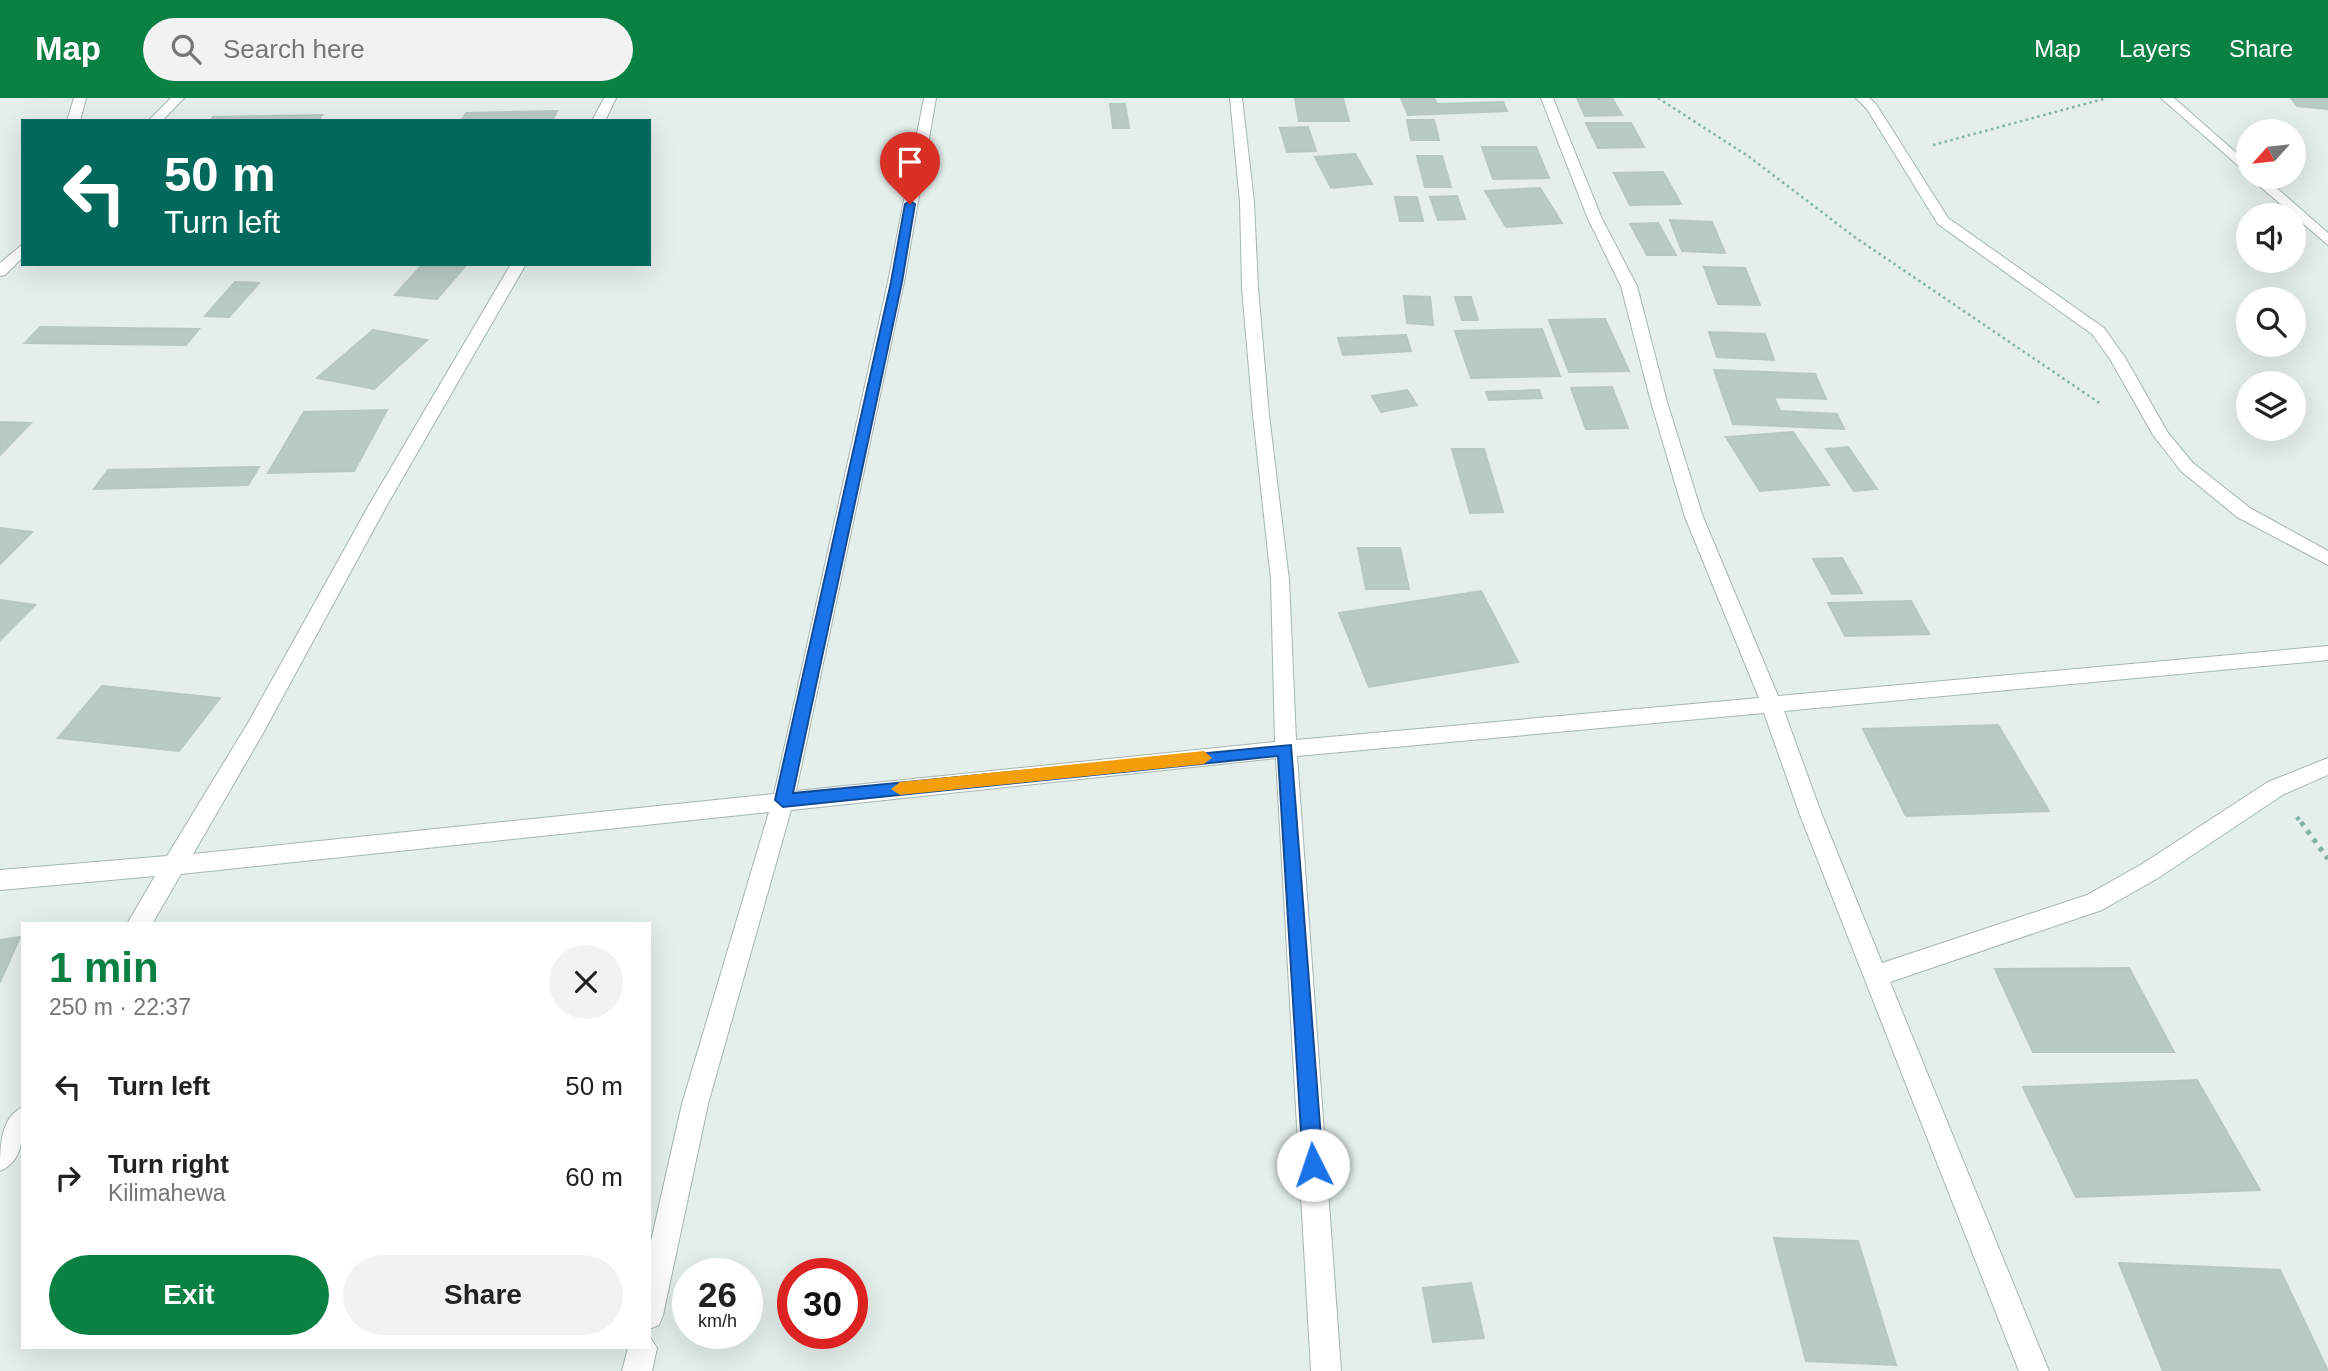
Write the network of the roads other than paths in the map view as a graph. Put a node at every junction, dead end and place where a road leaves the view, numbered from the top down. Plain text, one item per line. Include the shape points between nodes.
1 (80, 98) edge
2 (178, 98) edge
3 (610, 98) edge
4 (930, 98) edge
5 (1236, 98) edge
6 (1548, 98) edge
7 (1862, 98) edge
8 (2167, 98) edge
9 (74, 119) edge
10 (157, 119) edge
11 (599, 119) edge
12 (2236, 159) edge
13 (2270, 189) edge
14 (2328, 241) edge
15 (21, 250) edge
16 (518, 266) edge
17 (0, 272) edge
18 (2328, 559) edge
19 (2328, 653) edge
20 (1771, 703) junction
21 (1286, 749) junction
22 (2328, 766) edge
23 (783, 800) junction
24 (175, 865) junction
25 (0, 880) edge
26 (140, 922) edge
27 (1878, 975) junction
28 (21, 1122) edge
29 (0, 1158) edge
30 (651, 1306) edge
31 (642, 1349) edge
32 (637, 1371) edge
33 (1326, 1371) edge
34 (2034, 1371) edge

1 - 9 street
2 - 10 street
3 - 11 street
4 - 23 street via 896,282
5 - 21 street via 1261,415 1280,580
6 - 20 street via 1595,219 1629,286 1694,517
7 - 18 street via 1943,221 2098,331 2170,448 2198,479 2263,524
8 - 12 street
13 - 14 street
15 - 17 street
16 - 24 street
19 - 20 street
20 - 21 street
20 - 27 street via 1811,815
21 - 23 street
21 - 33 street
22 - 27 street via 2276,788 2094,903
23 - 24 street
23 - 30 street via 695,1104
24 - 25 street
24 - 26 street
27 - 34 street
28 - 29 street
31 - 32 street

